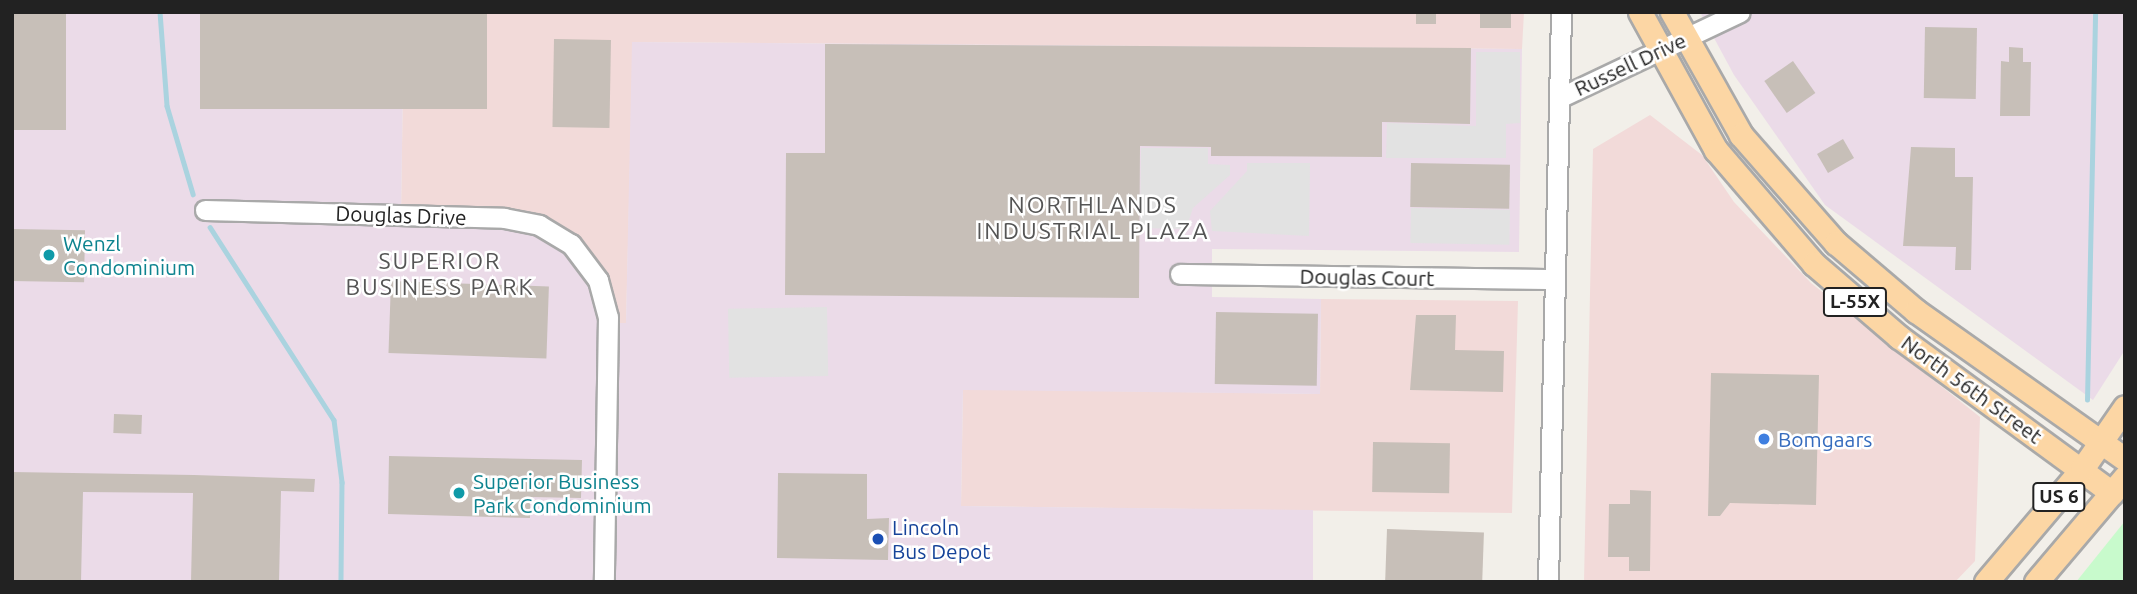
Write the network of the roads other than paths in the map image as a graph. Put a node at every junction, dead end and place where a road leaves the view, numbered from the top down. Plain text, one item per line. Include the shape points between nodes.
1 (1561, 12) edge
2 (1640, 12) edge
3 (1672, 12) edge
4 (1740, 12) edge
5 (1685, 39) junction
6 (1658, 52) junction
7 (1559, 98) junction
8 (205, 210) dead end
9 (1180, 274) dead end
10 (1554, 279) junction
11 (2125, 407) edge
12 (2101, 443) junction
13 (2125, 459) edge
14 (2082, 469) junction
15 (2118, 485) edge
16 (604, 582) edge
17 (1549, 582) edge
18 (1986, 582) edge
19 (2036, 582) edge

1 - 7 street
2 - 6 main road, North 56th Street / L-55X
3 - 5 main road, North 56th Street / L-55X
4 - 5 street, Russell Drive
5 - 6 street, Russell Drive
5 - 12 main road, North 56th Street / L-55X via 1741,135 1836,243 1916,311
6 - 7 street, Russell Drive
6 - 14 main road, North 56th Street / L-55X via 1716,150 1814,264 1899,337
7 - 10 street
8 - 16 street, Douglas Drive via 522,220 556,233 584,257 608,317
9 - 10 street, Douglas Court
10 - 17 street
11 - 12 main road, US 6
12 - 13 main road, North 56th Street / L-55X
12 - 14 main road, US 6
14 - 15 main road, North 56th Street / L-55X
14 - 18 main road, US 6
15 - 19 main road, US 6

